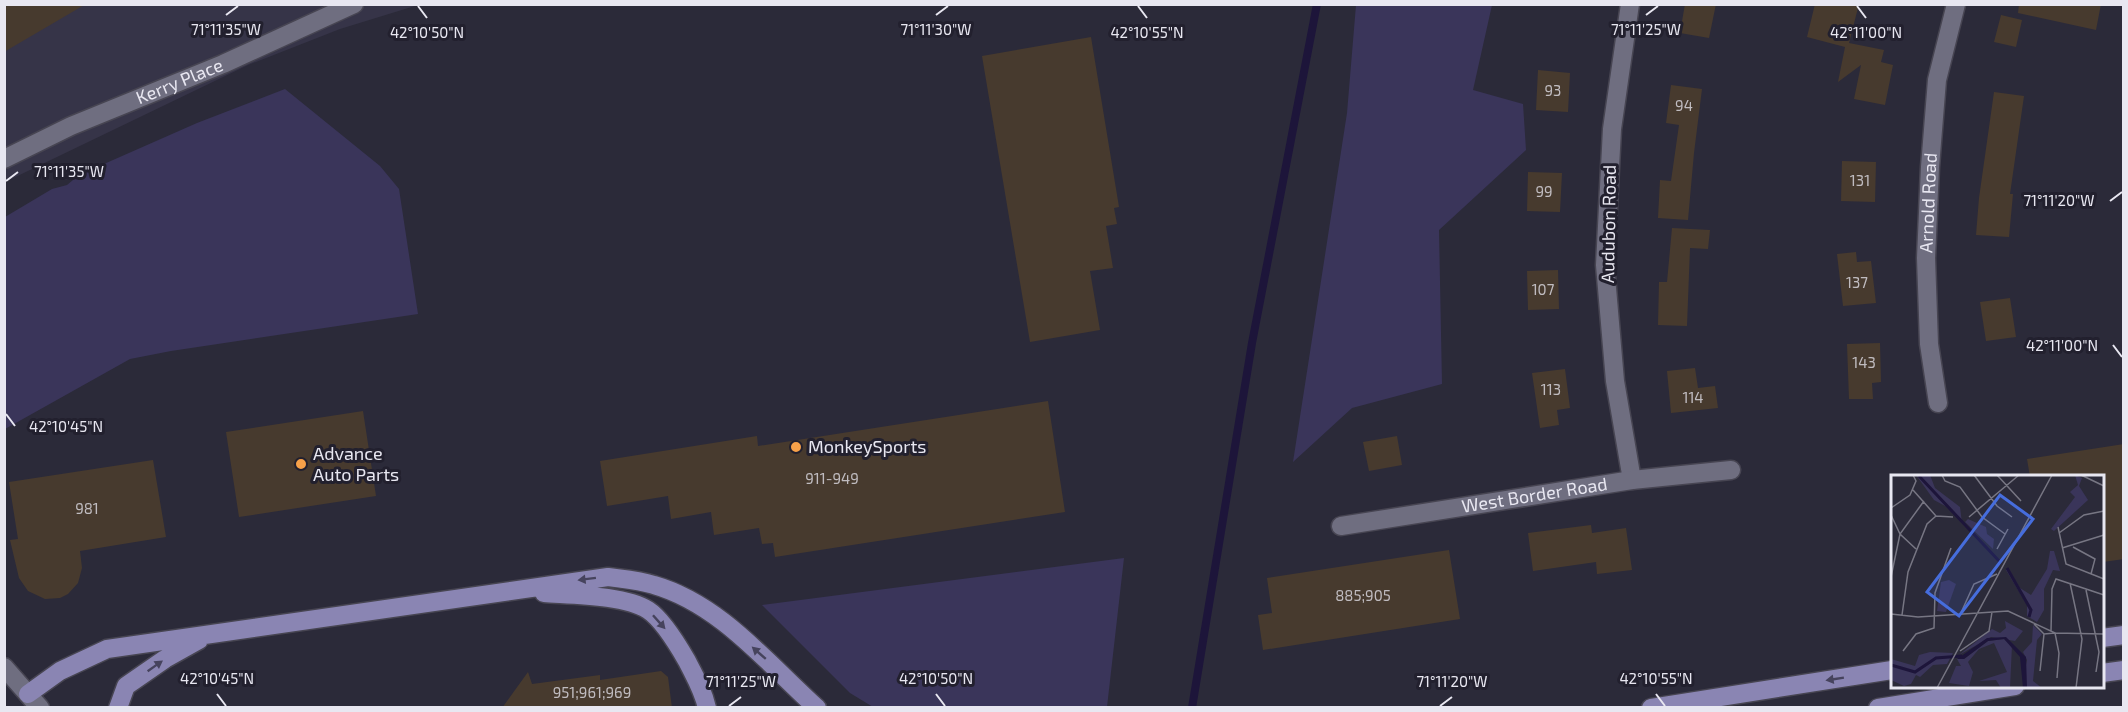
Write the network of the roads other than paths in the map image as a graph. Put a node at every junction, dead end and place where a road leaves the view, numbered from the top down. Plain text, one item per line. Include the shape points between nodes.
1 (354, 4) edge
2 (1630, 4) edge
3 (1956, 4) edge
4 (4, 159) edge
5 (1938, 403) dead end
6 (1731, 470) dead end
7 (1632, 480) junction
8 (1341, 526) dead end
9 (503, 591) junction
10 (210, 634) junction
11 (2124, 635) edge
12 (2104, 638) edge
13 (4, 667) edge
14 (1891, 670) edge
15 (2124, 670) edge
16 (2104, 673) edge
17 (2008, 688) edge
18 (34, 701) edge
19 (118, 708) edge
20 (707, 708) edge
21 (818, 708) edge
22 (1652, 708) edge
23 (1878, 708) edge

1 - 4 street, Kerry Place via 223,64 70,126
2 - 7 street, Audubon Road via 1611,129 1605,265 1615,381
3 - 5 street, Arnold Road via 1937,80 1930,166 1929,344
6 - 7 street, West Border Road
7 - 8 street, West Border Road
9 - 10 main road
9 -> 20 main road via 585,595 648,610 676,640 704,693
21 -> 9 main road via 713,616 687,598 653,585 608,577
10 - 18 main road via 107,649 60,670
19 -> 10 main road via 126,686
11 - 12 main road
13 - 18 street
14 -> 22 main road
15 - 16 main road
17 - 23 main road

